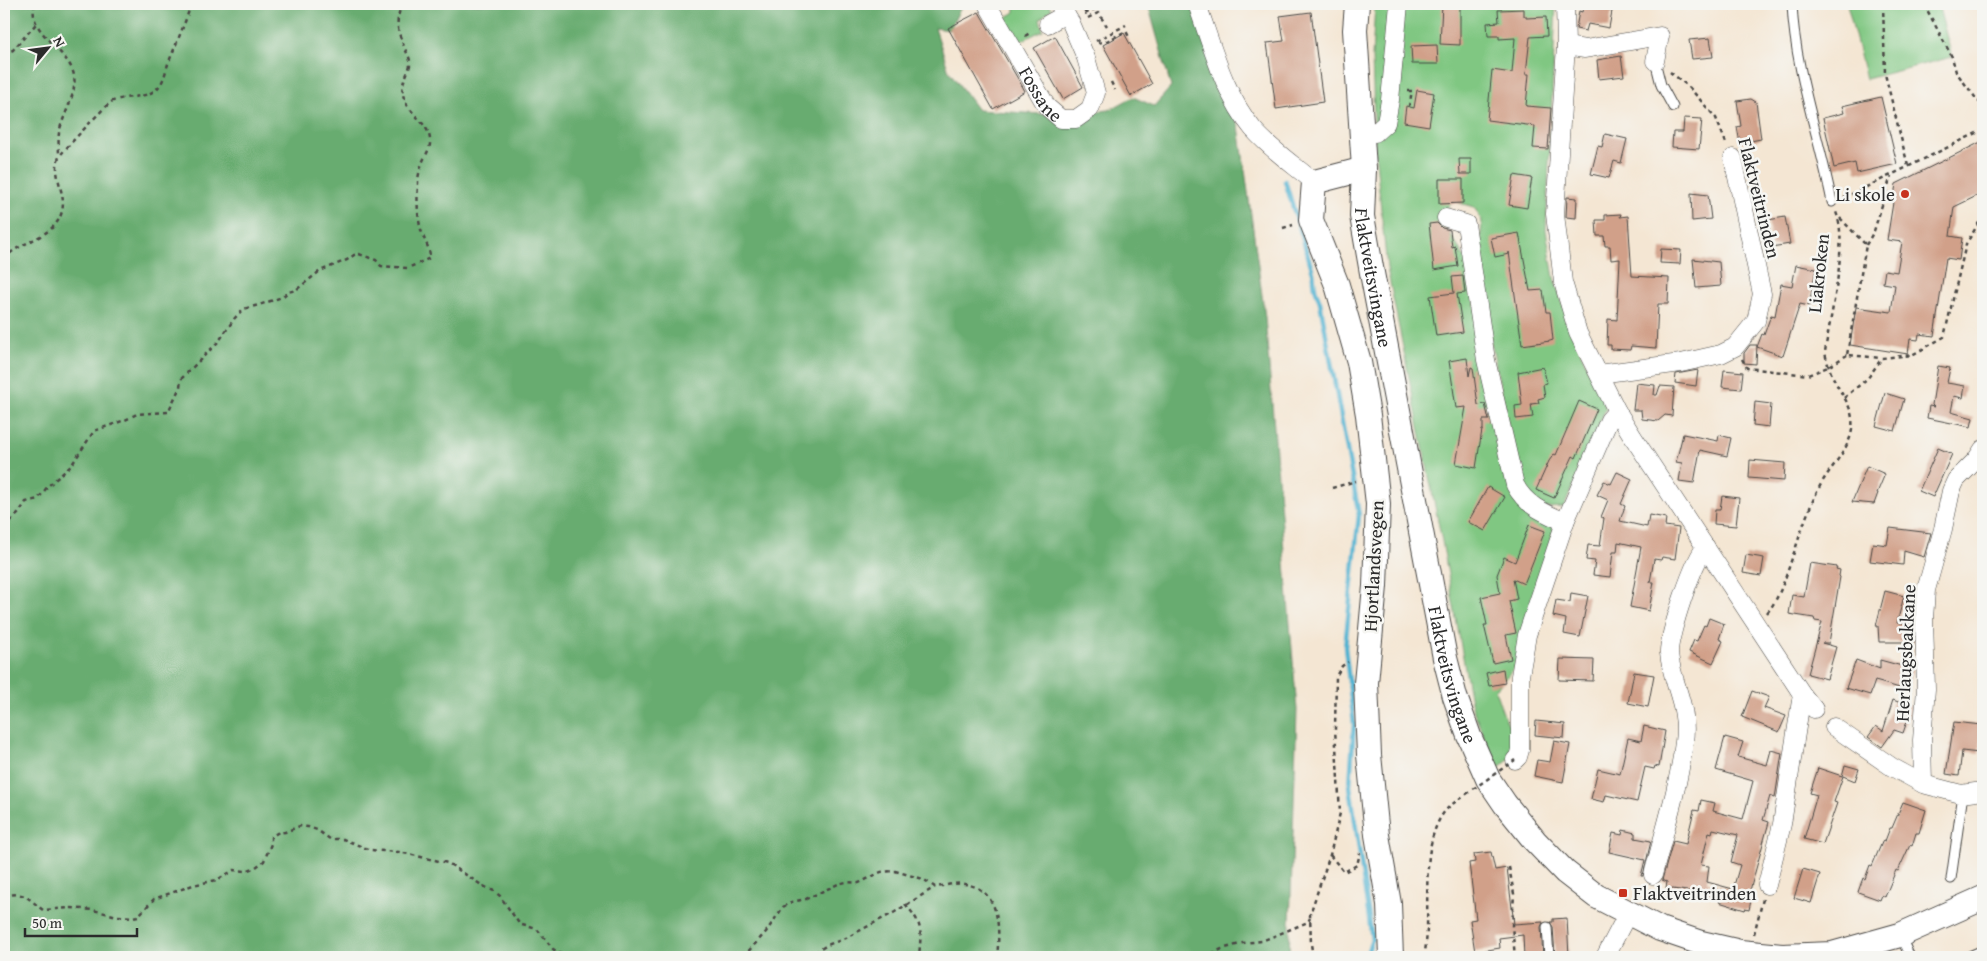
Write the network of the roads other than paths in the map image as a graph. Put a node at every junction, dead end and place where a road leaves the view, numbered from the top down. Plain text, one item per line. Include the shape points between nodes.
1 (987, 4) edge
2 (1197, 4) edge
3 (1357, 4) edge
4 (1399, 4) edge
5 (1565, 4) edge
6 (1792, 4) edge
7 (1071, 15) edge
8 (1048, 24) dead end
9 (1566, 46) junction
10 (1655, 60) joint
11 (1673, 107) dead end
12 (1375, 134) dead end
13 (1733, 158) road end
14 (1364, 169) junction
15 (1314, 182) junction
16 (1832, 202) road end
17 (1446, 218) dead end
18 (1599, 374) junction
19 (1617, 411) junction
20 (1983, 449) edge
21 (1565, 522) junction
22 (1706, 547) junction
23 (1802, 694) junction
24 (1814, 709) dead end
25 (1834, 727) dead end
26 (1515, 760) road end
27 (1923, 784) junction
28 (1983, 791) edge
29 (1963, 794) junction
30 (1653, 875) road end
31 (1951, 879) dead end
32 (1767, 885) road end
33 (1983, 898) edge
34 (1634, 917) junction
35 (1547, 927) dead end
36 (1900, 934) junction
37 (1983, 950) edge
38 (1391, 957) edge
39 (1549, 957) edge
40 (1605, 957) edge
41 (1910, 957) edge
42 (1967, 957) edge

1 - 7 street, Fossane via 1047,107 1061,119 1076,119 1090,109 1096,93
2 - 15 street via 1234,102 1254,129
3 - 14 main road, Flaktveitsvingane via 1355,30
4 - 12 street via 1386,123
5 - 9 street
6 - 16 lane via 1805,92
7 - 8 street
9 - 10 street via 1585,49 1660,36
9 - 18 street via 1555,214 1558,246 1563,282 1578,333
10 - 11 lane via 1661,85
13 - 18 street, Flaktveitrinden via 1762,294 1756,321 1735,347 1721,354 1682,363
14 - 15 main road
14 - 34 main road, Flaktveitsvingane via 1362,216 1454,697 1488,779 1529,834 1565,872 1596,896
15 - 38 main road, Hjortlandsvegen via 1311,220 1339,293 1359,362 1378,504 1366,683 1369,754 1377,835 1389,904
17 - 21 street via 1466,224 1486,360 1515,485 1535,508
18 - 19 street
19 - 21 street via 1609,420
19 - 22 street
20 - 27 street, Herlaugsbakkane via 1956,480 1951,491 1926,590
21 - 26 street via 1536,604 1522,659 1520,750
22 - 23 street
22 - 30 street via 1689,580 1669,645 1686,726 1681,762
23 - 24 street
23 - 32 street via 1782,824
25 - 27 street
27 - 29 street
28 - 29 street
29 - 31 lane
33 - 36 main road, Flaktveitsvingane
34 - 36 main road, Flaktveitsvingane via 1701,943 1782,956 1832,954
34 - 40 street
35 - 39 lane
36 - 41 lane
37 - 42 lane

